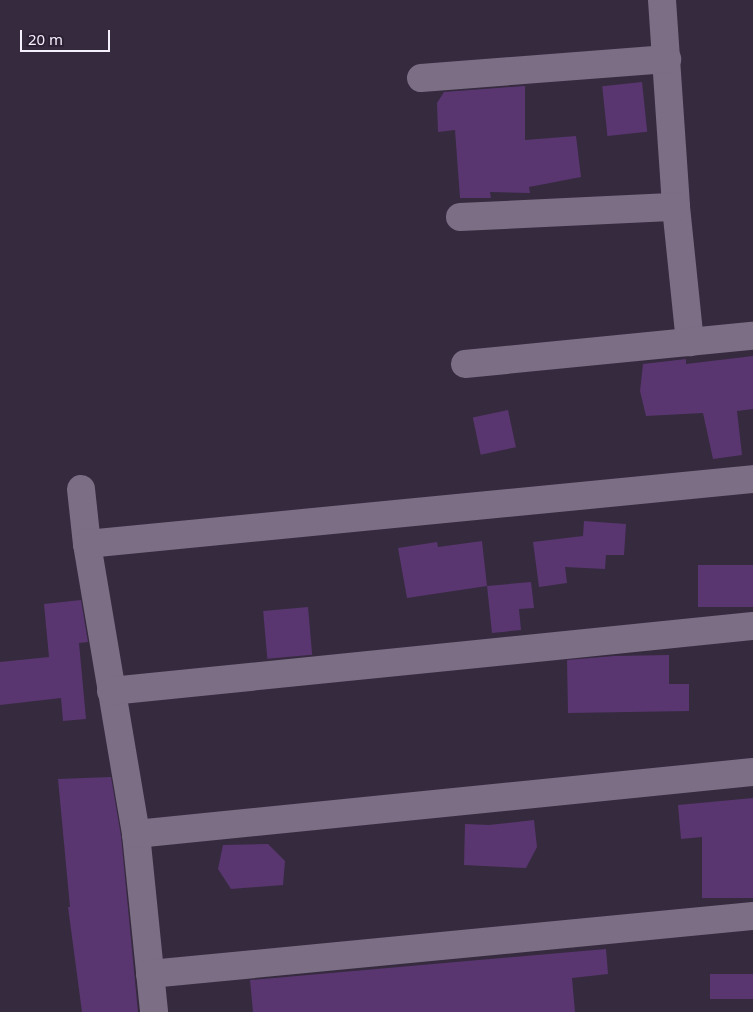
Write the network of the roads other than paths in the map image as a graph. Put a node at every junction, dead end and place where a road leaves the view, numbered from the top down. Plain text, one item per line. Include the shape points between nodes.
1 (662, 0) edge
2 (667, 59) junction
3 (421, 78) dead end
4 (676, 208) junction
5 (460, 217) dead end
6 (753, 336) edge
7 (690, 342) junction
8 (464, 364) dead end
9 (753, 479) edge
10 (81, 489) dead end
11 (87, 544) junction
12 (753, 626) edge
13 (111, 691) junction
14 (753, 772) edge
15 (136, 834) junction
16 (753, 916) edge
17 (150, 974) junction
18 (154, 1012) edge

1 - 2 street
2 - 3 street
2 - 4 street
4 - 5 street
4 - 7 street
6 - 7 street
7 - 8 street
9 - 11 street
10 - 11 street
11 - 13 street
12 - 13 street
13 - 15 street
14 - 15 street
15 - 17 street
16 - 17 street
17 - 18 street

